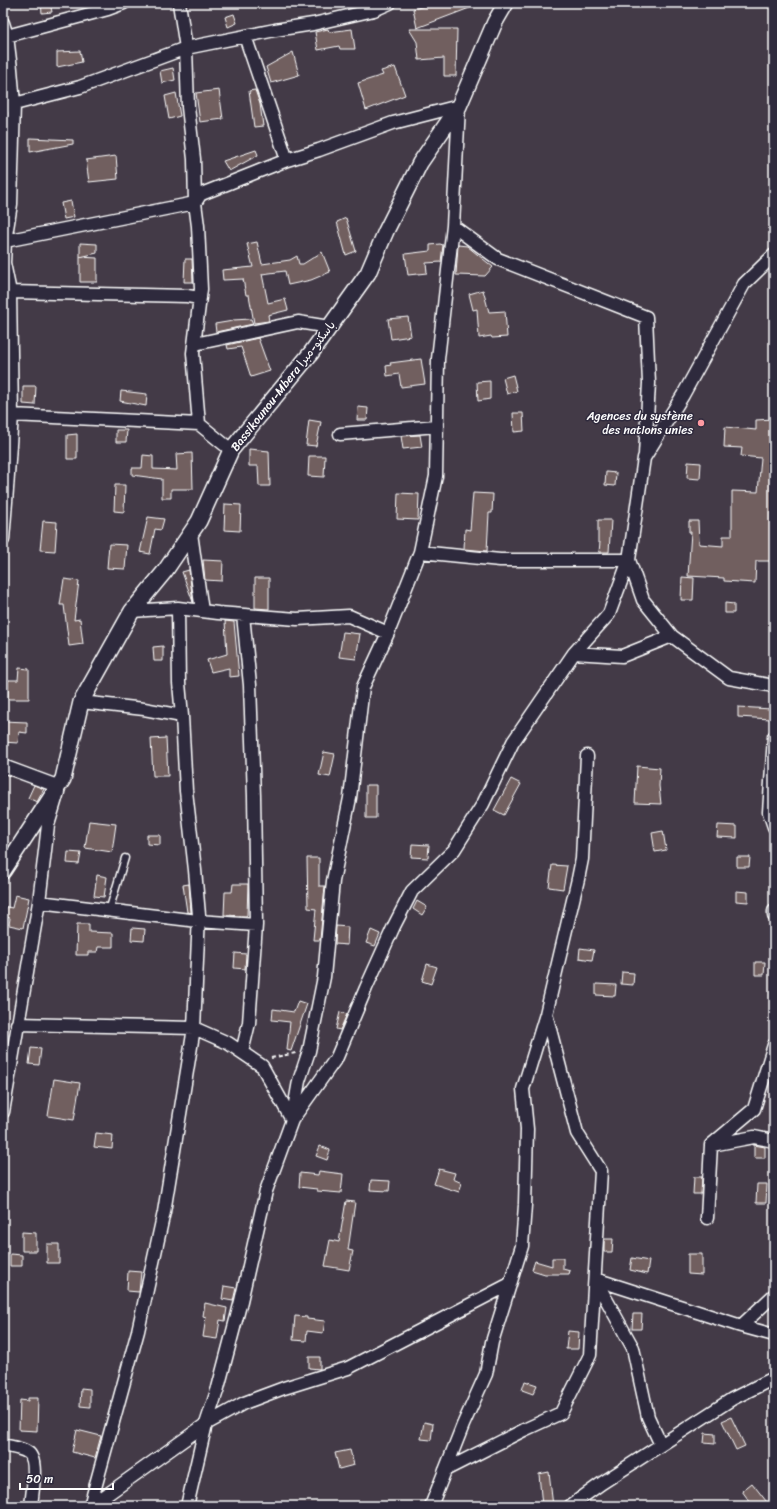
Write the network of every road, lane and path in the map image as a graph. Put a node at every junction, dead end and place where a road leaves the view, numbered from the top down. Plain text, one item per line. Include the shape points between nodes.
1 (124, 3) edge
2 (179, 3) edge
3 (390, 3) edge
4 (506, 3) edge
5 (3, 22) edge
6 (6, 36) junction
7 (245, 36) junction
8 (186, 48) junction
9 (9, 106) edge
10 (459, 106) junction
11 (287, 160) junction
12 (195, 203) junction
13 (7, 204) edge
14 (453, 226) junction
15 (5, 241) junction
16 (774, 255) edge
17 (3, 263) edge
18 (10, 292) junction
19 (200, 298) junction
20 (329, 327) junction
21 (195, 344) junction
22 (8, 415) edge
23 (199, 424) junction
24 (436, 426) junction
25 (340, 434) dead end
26 (231, 450) junction
27 (644, 458) junction
28 (5, 489) edge
29 (191, 533) junction
30 (3, 540) edge
31 (420, 552) junction
32 (629, 560) junction
33 (178, 608) junction
34 (132, 611) junction
35 (202, 611) junction
36 (243, 615) junction
37 (388, 633) junction
38 (672, 636) junction
39 (574, 653) junction
40 (774, 686) edge
41 (81, 702) junction
42 (182, 716) junction
43 (774, 737) edge
44 (587, 756) dead end
45 (3, 766) edge
46 (60, 782) junction
47 (774, 827) edge
48 (125, 858) dead end
49 (3, 871) edge
50 (39, 902) junction
51 (109, 911) junction
52 (774, 911) edge
53 (774, 916) edge
54 (198, 921) junction
55 (256, 925) junction
56 (546, 1014) junction
57 (17, 1024) junction
58 (194, 1028) junction
59 (774, 1045) edge
60 (242, 1052) junction
61 (3, 1112) edge
62 (292, 1120) junction
63 (774, 1141) edge
64 (711, 1145) junction
65 (707, 1218) dead end
66 (595, 1279) junction
67 (510, 1284) junction
68 (774, 1295) edge
69 (741, 1326) junction
70 (774, 1335) edge
71 (774, 1378) edge
72 (206, 1424) junction
73 (3, 1445) edge
74 (661, 1445) junction
75 (445, 1470) junction
76 (31, 1506) edge
77 (91, 1506) edge
78 (187, 1506) edge
79 (431, 1506) edge
80 (570, 1506) edge

1 - 6 street
2 - 8 street
3 - 7 street via 374,10 313,24
4 - 10 street, Bassikounou-Mbera باسكنو-مبرا
5 - 6 street
6 - 9 street
7 - 8 street
7 - 11 street
8 - 9 street via 80,87
8 - 12 street
9 - 13 street
10 - 11 street via 393,123
10 - 14 street
10 - 20 street, Bassikounou-Mbera باسكنو-مبرا via 420,163 368,274
11 - 12 street via 204,193
12 - 15 street
12 - 19 street
13 - 15 street
14 - 24 street via 438,359
14 - 27 street via 498,259 646,317 649,383
15 - 17 street
16 - 27 street via 744,284 683,395
17 - 18 street
18 - 19 street
18 - 22 street
19 - 21 street
20 - 21 street via 298,322
20 - 26 street, Bassikounou-Mbera باسكنو-مبرا via 311,353
21 - 23 street via 193,353
22 - 23 street
22 - 28 street
23 - 26 street
24 - 25 street
24 - 31 street via 436,476
26 - 29 street, Bassikounou-Mbera باسكنو-مبرا
27 - 32 street
28 - 30 street
29 - 34 street, Bassikounou-Mbera باسكنو-مبرا via 165,571
29 - 35 street
31 - 32 street via 500,560
31 - 37 street
32 - 38 street via 643,600
32 - 39 street via 609,614
33 - 34 street
33 - 35 street
33 - 42 street
34 - 41 street, Bassikounou-Mbera باسكنو-مبرا
35 - 36 street
36 - 37 street via 297,619 349,616
36 - 55 street via 250,685
37 - 62 street via 363,687 350,798 333,881 324,977
38 - 39 street via 622,656
38 - 40 street via 729,678
39 - 62 street via 513,742 483,804 454,850 412,891 369,981 337,1057
41 - 42 street
41 - 46 street, Bassikounou-Mbera باسكنو-مبرا
42 - 54 street
43 - 47 street via 769,812
44 - 56 street via 582,859
45 - 46 street
46 - 49 street, Bassikounou-Mbera باسكنو-مبرا
46 - 50 street via 48,825
48 - 51 lane
50 - 51 street
50 - 57 street
51 - 54 street
52 - 53 street
54 - 55 street
54 - 58 street
55 - 60 street via 249,1023
56 - 66 street via 576,1133 601,1171
56 - 67 street via 523,1089 527,1129 525,1205 522,1246
57 - 58 street
57 - 61 street
58 - 60 street
58 - 77 street via 164,1212 138,1331
59 - 64 street via 754,1109
60 - 62 street via 262,1066
62 - 72 street via 266,1191 220,1381
63 - 64 street via 754,1137
64 - 65 street
66 - 69 street
66 - 74 street via 634,1348 648,1417
66 - 75 street via 590,1355 561,1413
67 - 72 street via 348,1368 244,1403
67 - 75 street via 492,1342 486,1374
68 - 69 street
69 - 70 street
71 - 74 street via 732,1399
72 - 77 street
72 - 78 street
73 - 76 street via 27,1452 33,1457
74 - 80 street
75 - 79 street

